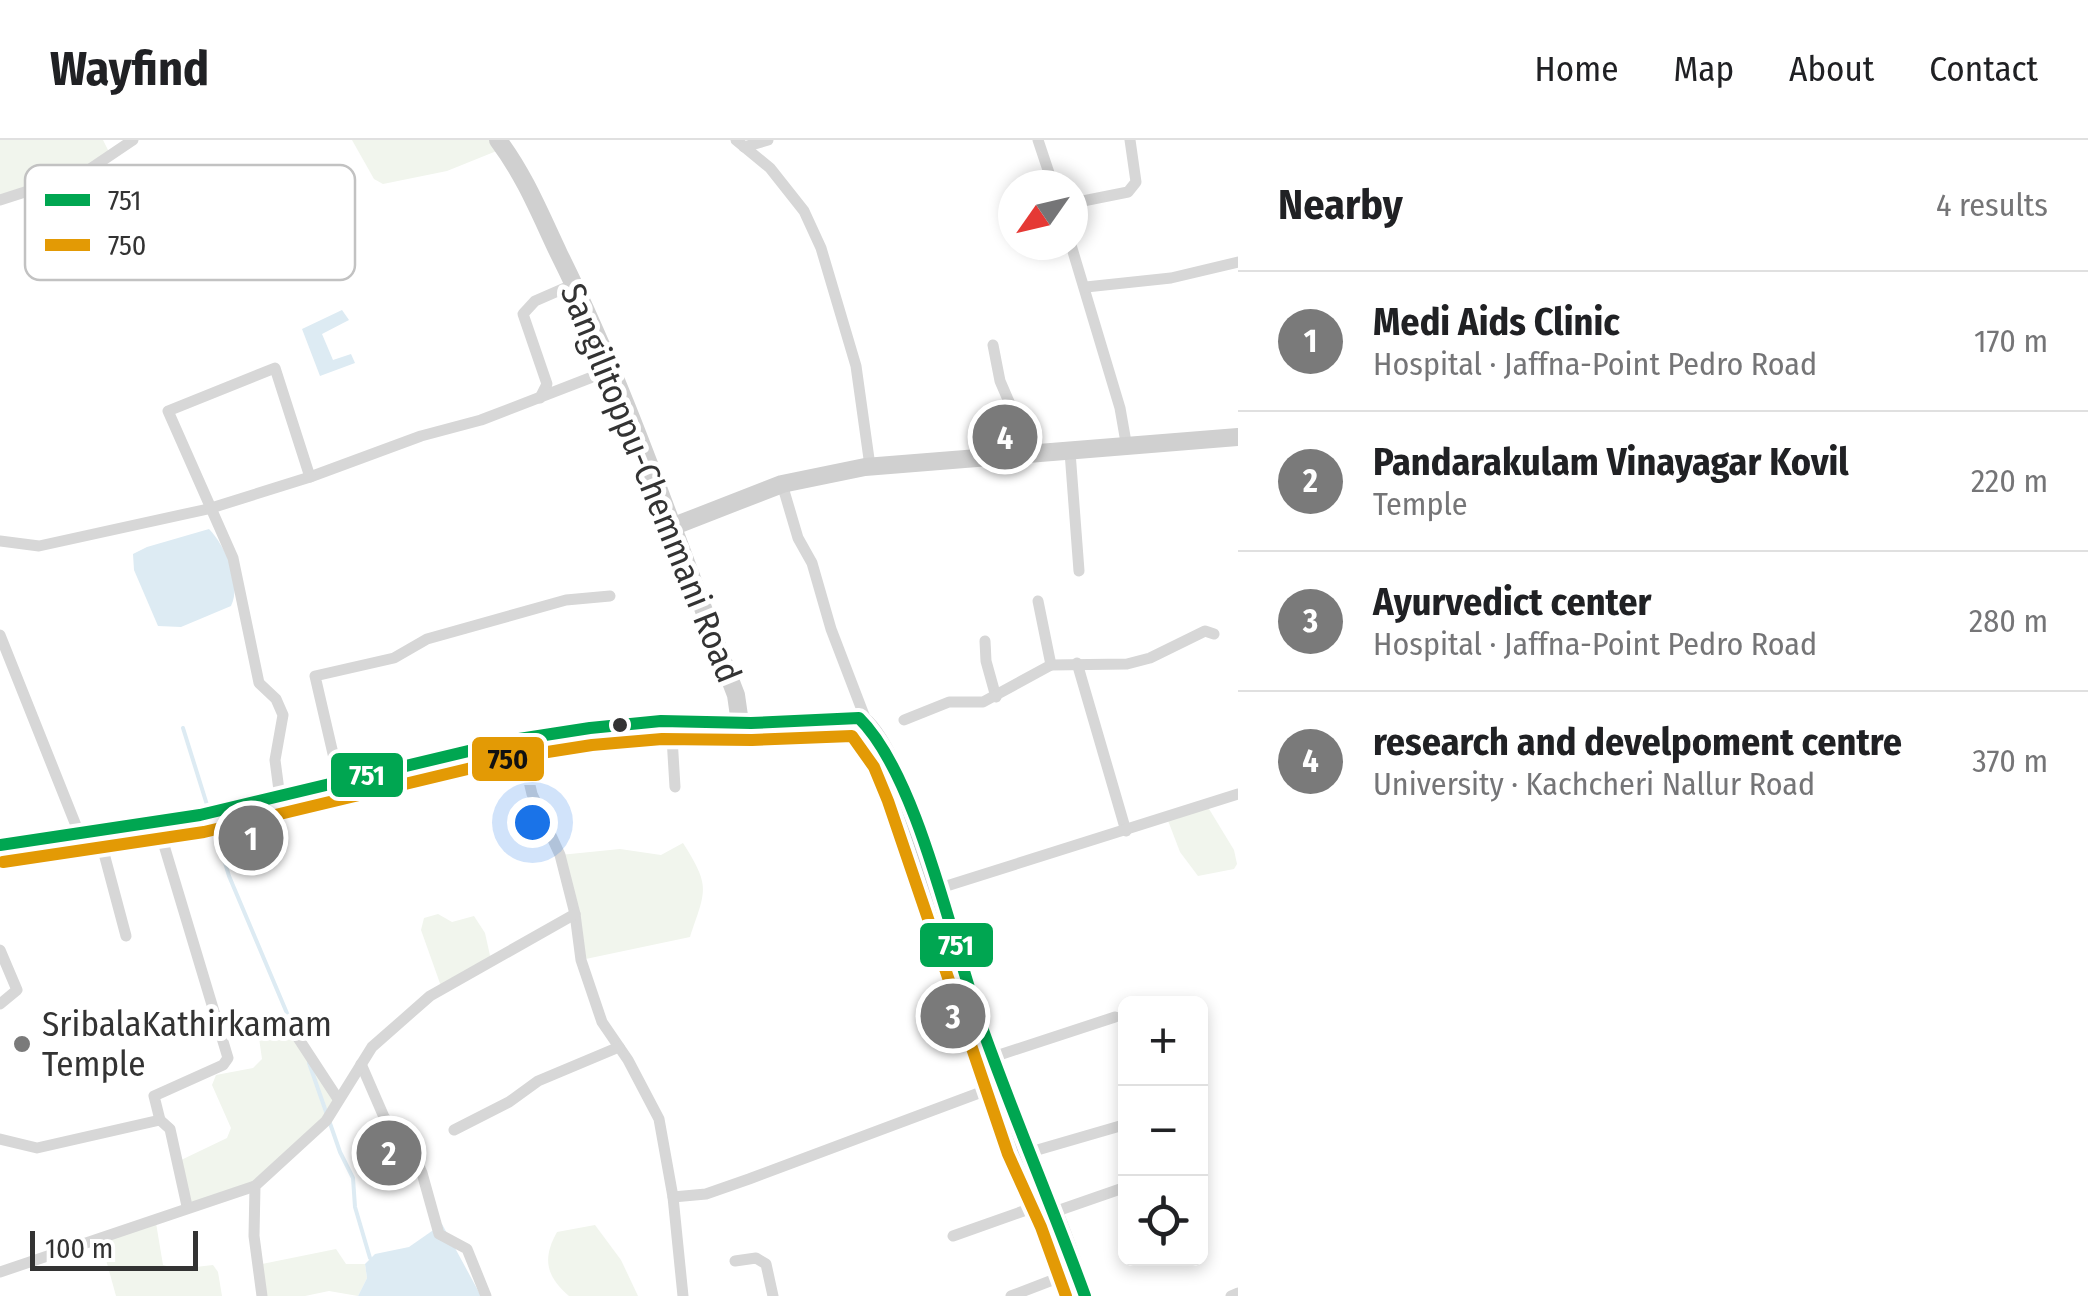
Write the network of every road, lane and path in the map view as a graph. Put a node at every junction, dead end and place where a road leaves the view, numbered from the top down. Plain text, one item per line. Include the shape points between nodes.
1 (133, 140) edge
2 (498, 140) edge
3 (768, 140) edge
4 (1038, 140) edge
5 (1130, 140) edge
6 (740, 144) edge
7 (96, 165) edge
8 (1047, 170) edge
9 (25, 192) edge
10 (0, 200) edge
11 (1088, 200) edge
12 (1076, 260) edge
13 (1238, 262) edge
14 (574, 284) junction
15 (1086, 286) junction
16 (993, 345) dead end
17 (613, 368) junction
18 (540, 398) junction
19 (1238, 437) edge
20 (1127, 448) junction
21 (1070, 452) junction
22 (1019, 456) junction
23 (870, 466) junction
24 (310, 477) junction
25 (782, 484) junction
26 (208, 509) junction
27 (674, 526) junction
28 (0, 542) edge
29 (1079, 571) dead end
30 (610, 596) dead end
31 (1038, 602) dead end
32 (1214, 634) dead end
33 (0, 635) edge
34 (985, 641) dead end
35 (1077, 663) junction
36 (1051, 665) junction
37 (996, 697) junction
38 (904, 720) dead end
39 (671, 722) junction
40 (867, 722) junction
41 (740, 723) junction
42 (519, 739) junction
43 (340, 784) junction
44 (675, 787) dead end
45 (1238, 794) edge
46 (280, 798) junction
47 (157, 822) junction
48 (1126, 831) junction
49 (88, 832) junction
50 (0, 845) edge
51 (937, 889) junction
52 (575, 914) junction
53 (126, 936) dead end
54 (0, 950) edge
55 (0, 1004) edge
56 (1115, 1017) dead end
57 (287, 1020) dead end
58 (619, 1047) junction
59 (993, 1057) junction
60 (361, 1064) junction
61 (1003, 1084) junction
62 (338, 1099) junction
63 (160, 1120) junction
64 (1118, 1127) edge
65 (454, 1130) dead end
66 (0, 1138) edge
67 (1027, 1153) junction
68 (255, 1186) junction
69 (1118, 1189) edge
70 (673, 1197) junction
71 (187, 1206) junction
72 (1052, 1207) junction
73 (953, 1236) dead end
74 (735, 1261) dead end
75 (1076, 1271) junction
76 (0, 1272) edge
77 (262, 1296) edge
78 (486, 1296) edge
79 (683, 1296) edge
80 (773, 1296) edge
81 (1011, 1296) edge
82 (1085, 1296) edge

1 - 7 street
2 - 14 main road, Sangilitoppu-Chemmani Road via 527,184
3 - 6 street
4 - 8 street
5 - 11 street via 1136,182 1128,192
6 - 23 street via 793,197 820,248 856,366
9 - 10 street
12 - 15 street
13 - 15 street via 1171,278
14 - 17 main road, Sangilitoppu-Chemmani Road
14 - 18 street via 535,300 522,314 547,384
15 - 20 street
16 - 22 street
17 - 18 street
17 - 27 main road, Sangilitoppu-Chemmani Road
18 - 24 street
19 - 20 main road
20 - 21 main road
21 - 22 main road
21 - 29 street
22 - 23 main road
23 - 25 main road
24 - 26 street
24 - 26 street via 275,368 168,412
25 - 27 main road
25 - 40 street
26 - 28 street via 39,546
26 - 46 street via 232,558 259,684 282,715 275,760
27 - 41 main road, Sangilitoppu-Chemmani Road via 736,695
30 - 43 street via 566,600 427,639 394,658 316,676
31 - 36 street
32 - 35 street via 1128,664
33 - 49 street
34 - 37 street
35 - 36 street
35 - 48 street
36 - 37 street
37 - 38 street via 949,702
39 - 41 main road
39 - 42 main road
39 - 44 street
40 - 41 main road
40 - 51 main road via 896,774
42 - 43 main road
42 - 52 street
43 - 46 main road
45 - 48 street
46 - 47 main road
47 - 49 main road
47 - 63 street via 228,1058 154,1096
48 - 51 street
49 - 50 main road
49 - 53 street
51 - 59 main road
52 - 58 street via 581,960 602,1022
52 - 60 street via 430,996
54 - 55 street via 17,990
56 - 59 street
57 - 62 street
58 - 65 street via 538,1081
58 - 70 street via 659,1119
59 - 61 main road
60 - 62 street
60 - 78 street via 384,1117 413,1153 439,1234 467,1249
61 - 67 main road
61 - 70 street via 706,1194
62 - 68 street via 326,1121
63 - 66 street via 37,1148
63 - 71 street via 170,1129
64 - 67 street
67 - 72 main road
68 - 71 street
68 - 77 street
69 - 72 street
70 - 79 street
71 - 76 street
72 - 73 street
72 - 75 main road
74 - 80 street via 756,1258 766,1264
75 - 81 street
75 - 82 main road

